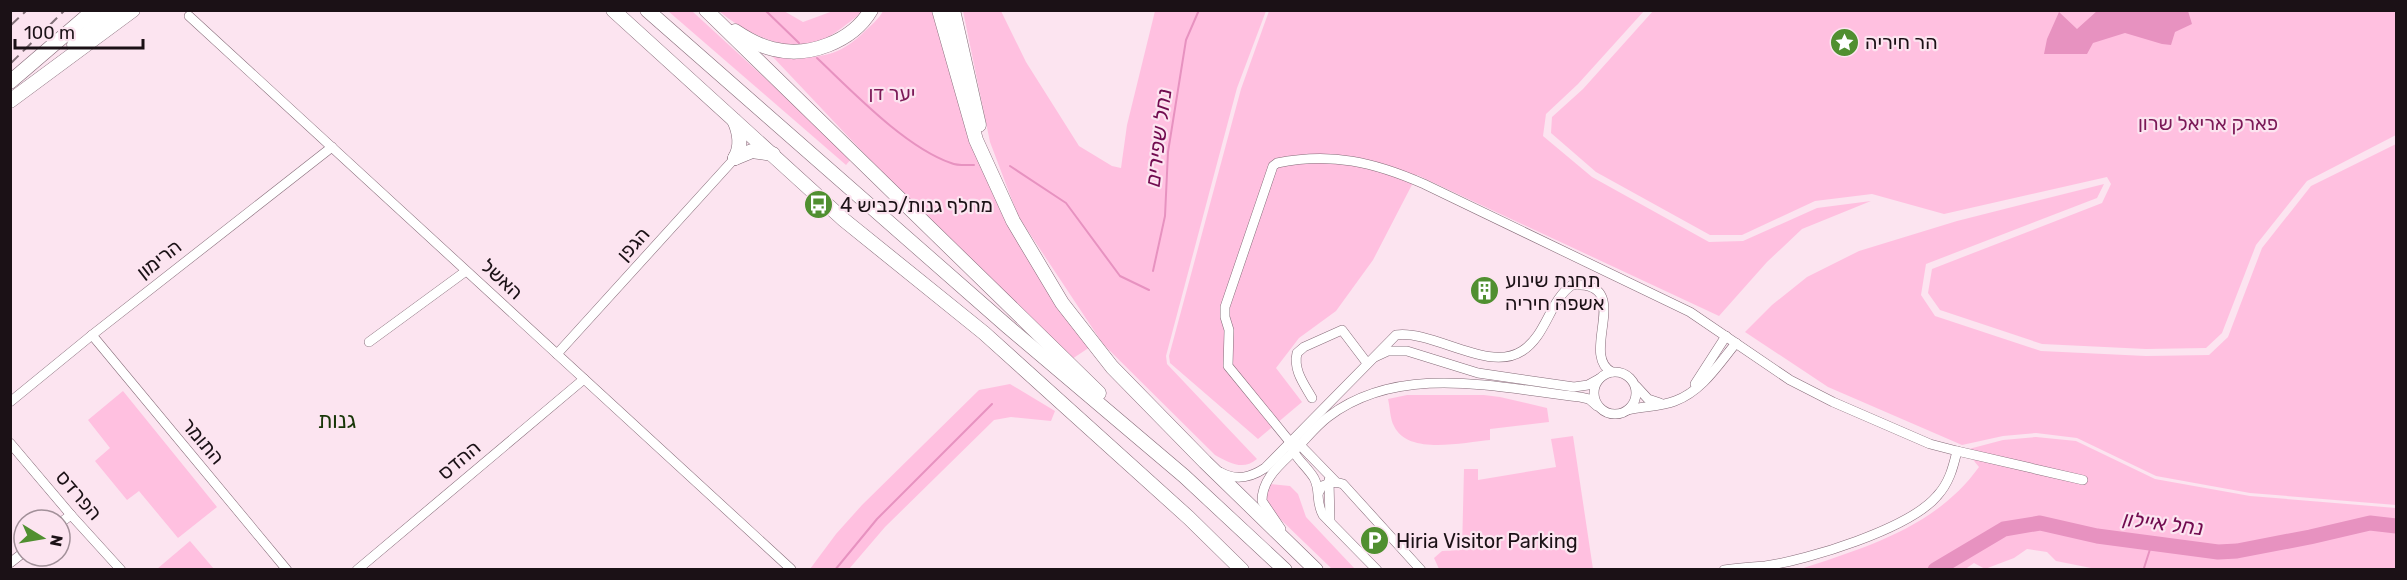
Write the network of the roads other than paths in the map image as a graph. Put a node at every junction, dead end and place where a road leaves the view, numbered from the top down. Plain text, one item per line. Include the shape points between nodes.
1 (94, 10) edge
2 (113, 10) edge
3 (134, 10) edge
4 (606, 10) edge
5 (613, 10) edge
6 (647, 10) edge
7 (871, 10) edge
8 (939, 10) edge
9 (953, 10) edge
10 (707, 11) edge
11 (189, 16) dead end
12 (661, 53) junction
13 (10, 82) edge
14 (10, 100) edge
15 (733, 118) junction
16 (332, 147) junction
17 (774, 154) junction
18 (735, 158) junction
19 (994, 183) junction
20 (466, 270) junction
21 (92, 335) junction
22 (1726, 336) junction
23 (369, 342) dead end
24 (1736, 343) junction
25 (557, 354) junction
26 (1369, 361) junction
27 (1612, 372) junction
28 (584, 379) junction
29 (1599, 379) junction
30 (1634, 383) junction
31 (1684, 397) junction
32 (1312, 398) dead end
33 (10, 402) edge
34 (1674, 402) junction
35 (1597, 405) junction
36 (1628, 410) junction
37 (10, 443) edge
38 (1294, 447) junction
39 (1958, 451) junction
40 (1205, 462) junction
41 (1184, 476) junction
42 (1331, 479) junction
43 (2083, 480) dead end
44 (1318, 492) junction
45 (64, 508) edge
46 (72, 517) edge
47 (1330, 522) junction
48 (1297, 550) junction
49 (791, 569) edge
50 (121, 570) edge
51 (287, 570) edge
52 (357, 570) edge
53 (1242, 570) edge
54 (1285, 570) edge
55 (1316, 570) edge
56 (1377, 570) edge
57 (1421, 570) edge
58 (1724, 570) edge

1 - 13 highway
2 - 14 highway
3 - 14 highway
4 - 12 highway
5 - 12 highway
6 - 41 highway
7 - 10 highway via 856,29 840,39 794,52 761,46
8 - 19 highway via 966,112
9 - 19 highway
10 - 41 highway
11 - 16 street, האשל
12 - 15 highway
15 - 17 highway
15 - 18 highway via 740,138
16 - 20 street, האשל
16 - 21 street, הרימון
17 - 18 highway via 752,151
17 - 53 highway via 844,220 984,333
18 - 25 street, הגפן
19 - 40 highway via 1048,281 1080,328 1112,367
20 - 23 street
20 - 25 street, האשל
21 - 33 street, הרימון
21 - 51 street, התומר
22 - 24 street
22 - 31 street
22 - 38 street via 1690,312 1400,173 1337,159 1277,163 1269,172 1224,317 1229,330 1228,366
24 - 31 street via 1710,375
24 - 39 street via 1790,380 1833,402 1930,444
25 - 28 street, האשל
26 - 27 street via 1396,335 1405,334 1508,357 1521,352 1540,332 1564,291 1580,285 1595,290 1604,304 1599,355 1602,364
26 - 29 street via 1388,351 1407,351 1503,377 1574,387
26 - 32 street via 1342,330 1304,347 1297,353 1296,369
26 - 38 street
27 - 29 street
27 - 30 street via 1624,374
28 - 49 street, האשל
28 - 52 street, ההדס
29 - 35 street via 1593,392
30 - 34 street via 1655,403
30 - 36 street via 1635,400
31 - 34 street
34 - 36 street
35 - 36 street via 1612,415
35 - 38 street via 1580,397 1502,386 1391,387 1356,400 1328,417
37 - 45 street, הפרדס
38 - 40 street via 1248,477 1231,477
38 - 42 street
38 - 44 street via 1316,480
38 - 48 street via 1265,482 1262,501
39 - 43 street
39 - 58 street via 1945,486 1914,515 1828,550 1767,566
40 - 48 highway
41 - 54 highway
42 - 44 street
42 - 47 street
42 - 57 street via 1350,490
44 - 47 street via 1318,506
46 - 50 street, הפרדס
47 - 56 street
48 - 55 highway

